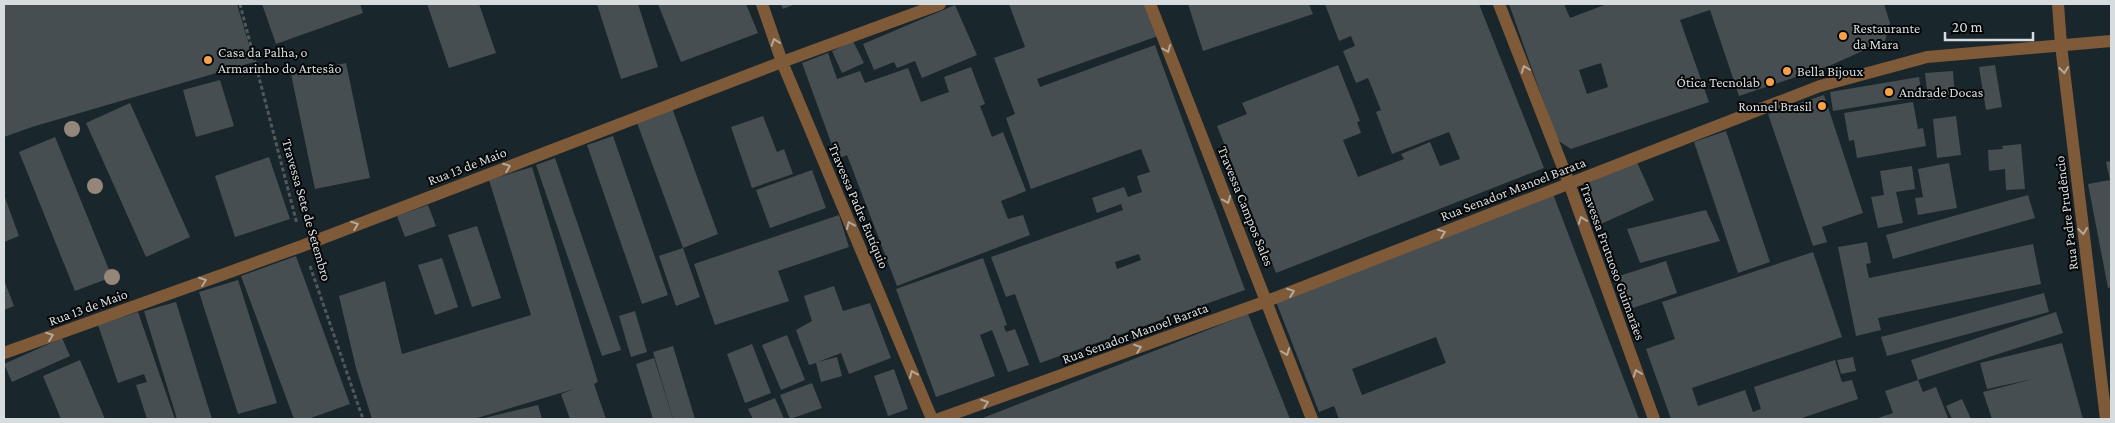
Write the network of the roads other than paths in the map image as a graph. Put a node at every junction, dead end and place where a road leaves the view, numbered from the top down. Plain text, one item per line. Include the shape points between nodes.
1 (762, 4) edge
2 (940, 4) edge
3 (1150, 4) edge
4 (1500, 4) edge
5 (2058, 4) edge
6 (2111, 41) edge
7 (2061, 45) junction
8 (782, 62) junction
9 (1569, 183) junction
10 (1267, 301) junction
11 (4, 352) edge
12 (932, 419) edge
13 (939, 419) edge
14 (1312, 419) edge
15 (1654, 419) edge
16 (2106, 419) edge

8 -> 1 street, Travessa Padre Eutíquio
2 - 8 street, Rua 13 de Maio
3 -> 10 street, Travessa Campos Sales
9 -> 4 street, Travessa Frutuoso Guimarães
5 - 7 street, Rua Padre Prudêncio
6 - 7 street, Rua Senador Manoel Barata
7 - 9 street, Rua Senador Manoel Barata via 1927,57 1820,86
7 -> 16 street, Rua Padre Prudêncio
11 -> 8 street, Rua 13 de Maio via 302,246
12 -> 8 street, Travessa Padre Eutíquio
10 -> 9 street, Rua Senador Manoel Barata
15 -> 9 street, Travessa Frutuoso Guimarães
13 -> 10 street, Rua Senador Manoel Barata
10 -> 14 street, Travessa Campos Sales

